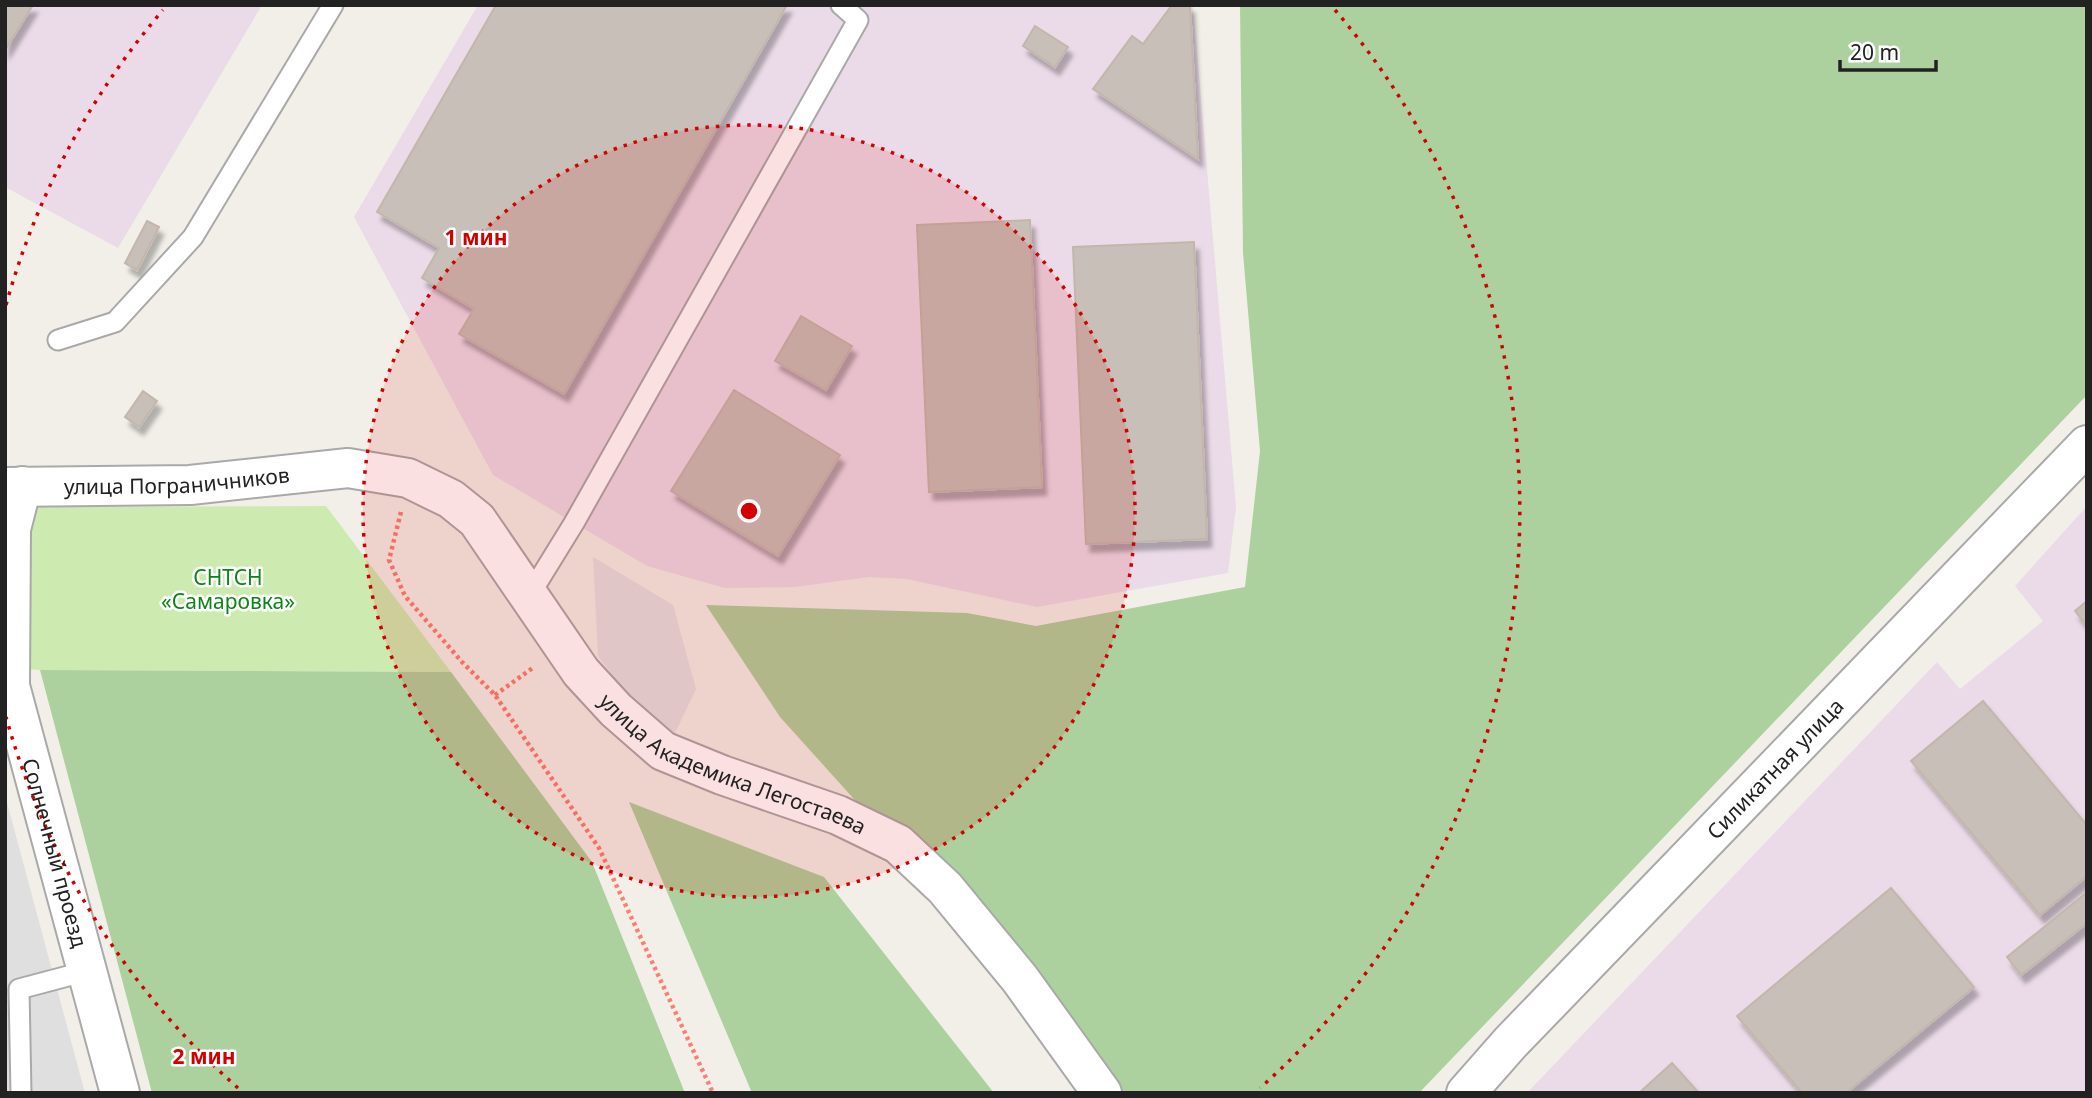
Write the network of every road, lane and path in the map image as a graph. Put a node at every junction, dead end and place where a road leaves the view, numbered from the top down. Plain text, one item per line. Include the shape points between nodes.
1 (333, 5) edge
2 (841, 5) edge
3 (58, 340) dead end
4 (2087, 445) edge
5 (348, 468) joint
6 (408, 478) junction
7 (13, 487) edge
8 (529, 596) junction
9 (563, 645) junction
10 (495, 695) junction
11 (87, 971) junction
12 (21, 1093) edge
13 (120, 1093) edge
14 (713, 1093) edge
15 (1102, 1093) edge
16 (1466, 1093) edge

1 - 3 lane via 193,237 115,322
2 - 8 lane via 858,20
4 - 16 street, Силикатная улица via 1510,1042
5 - 6 street, улица Академика Легостаева
5 - 7 street, улица Пограничников via 190,485
6 - 8 street, улица Академика Легостаева via 451,499 477,520
6 - 10 path via 389,561 405,596
7 - 11 street, Солнечный проезд via 10,686
8 - 9 street, улица Академика Легостаева
9 - 10 path
9 - 15 street, улица Академика Легостаева via 616,710 663,751 838,815 898,844 945,888 1012,969
10 - 14 path via 599,848
11 - 12 lane via 19,989
11 - 13 street, Солнечный проезд

